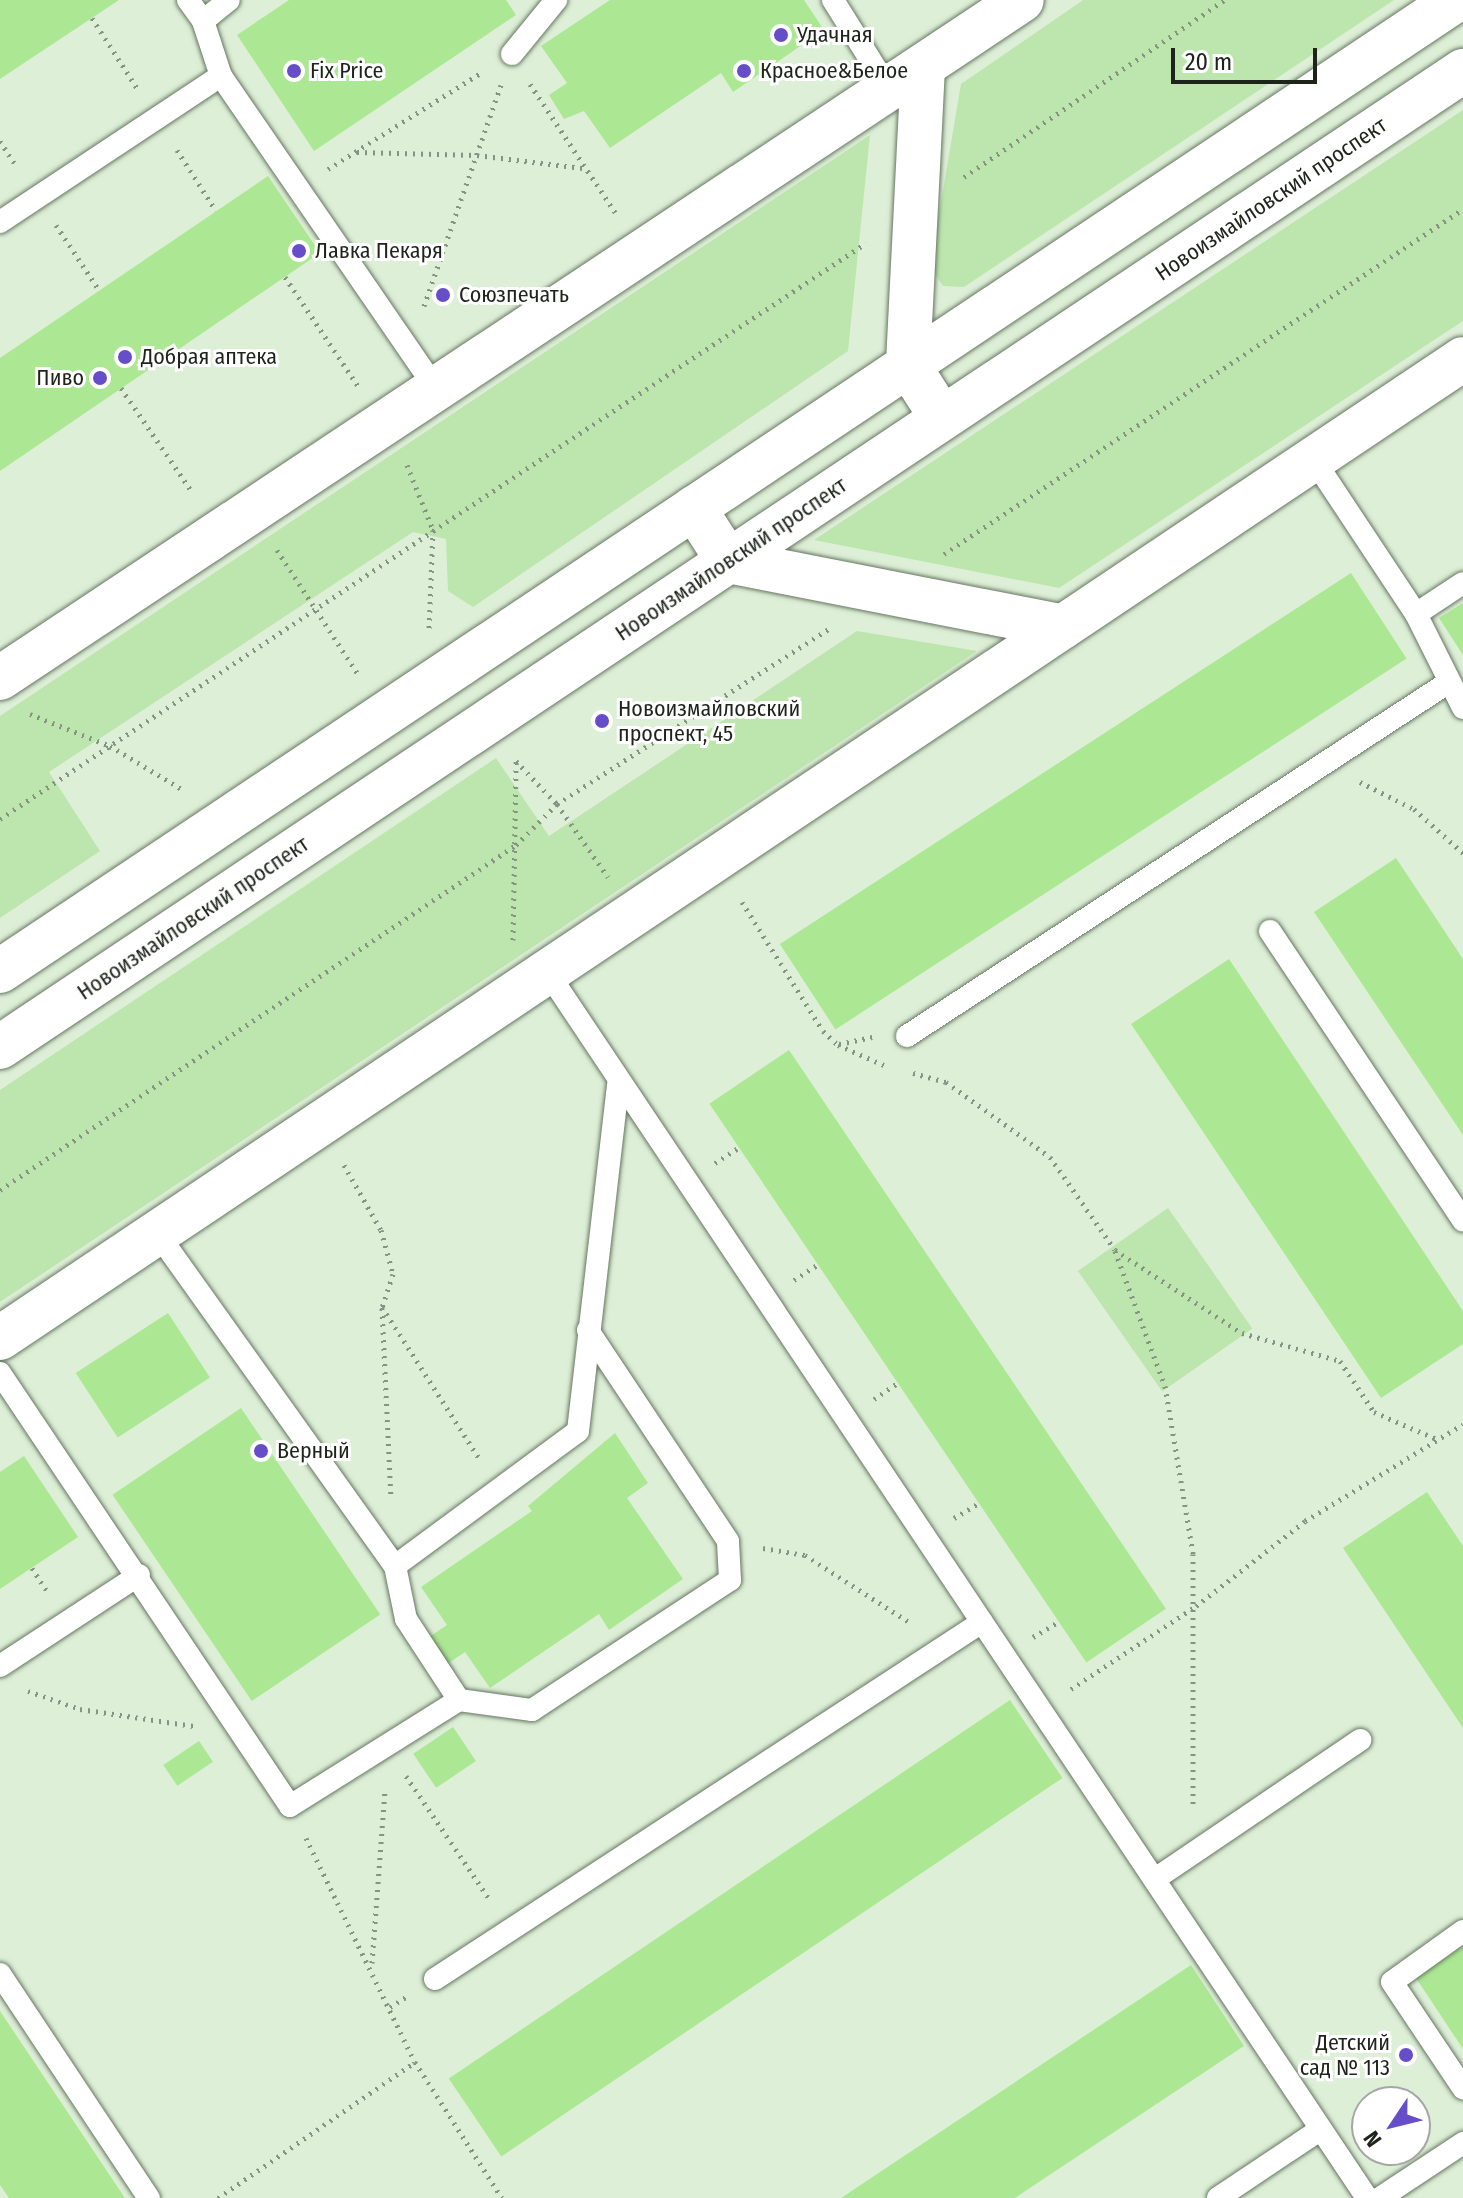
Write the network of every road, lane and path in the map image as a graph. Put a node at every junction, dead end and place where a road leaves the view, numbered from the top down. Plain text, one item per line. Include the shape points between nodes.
1 (188, 0) edge
2 (229, 0) edge
3 (556, 0) edge
4 (833, 0) edge
5 (1022, 0) edge
6 (1224, 0) edge
7 (1456, 0) edge
8 (203, 21) junction
9 (512, 54) junction
10 (1463, 71) edge
11 (221, 76) junction
12 (906, 77) junction
13 (353, 152) junction
14 (477, 155) junction
15 (583, 168) junction
16 (953, 185) dead end
17 (298, 188) junction
18 (1463, 209) edge
19 (615, 213) dead end
20 (0, 222) edge
21 (879, 234) dead end
22 (285, 277) dead end
23 (422, 311) dead end
24 (1463, 359) edge
25 (908, 365) junction
26 (121, 388) dead end
27 (359, 388) dead end
28 (436, 389) junction
29 (942, 418) junction
30 (1312, 457) junction
31 (405, 459) dead end
32 (196, 498) dead end
33 (694, 508) junction
34 (252, 511) junction
35 (433, 530) junction
36 (939, 558) dead end
37 (728, 561) junction
38 (1463, 583) edge
39 (316, 609) junction
40 (1416, 614) junction
41 (838, 624) dead end
42 (1063, 627) junction
43 (429, 632) dead end
44 (360, 677) dead end
45 (1446, 684) junction
46 (7, 693) edge
47 (1463, 708) edge
48 (110, 746) junction
49 (1323, 764) junction
50 (176, 787) dead end
51 (557, 804) junction
52 (0, 819) edge
53 (516, 845) junction
54 (1463, 853) edge
55 (742, 902) dead end
56 (635, 915) junction
57 (1270, 931) dead end
58 (0, 971) edge
59 (529, 981) junction
60 (907, 1036) dead end
61 (0, 1047) edge
62 (618, 1084) junction
63 (342, 1162) dead end
64 (0, 1190) edge
65 (1463, 1220) edge
66 (155, 1230) junction
67 (1115, 1250) junction
68 (382, 1307) junction
69 (588, 1330) junction
70 (0, 1338) edge
71 (0, 1373) edge
72 (1463, 1424) edge
73 (1439, 1440) junction
74 (499, 1490) junction
75 (728, 1541) junction
76 (395, 1566) junction
77 (139, 1575) junction
78 (1196, 1606) junction
79 (982, 1622) junction
80 (944, 1644) junction
81 (0, 1666) edge
82 (24, 1690) dead end
83 (459, 1700) junction
84 (1040, 1709) junction
85 (207, 1725) dead end
86 (1360, 1740) dead end
87 (388, 1748) junction
88 (290, 1806) junction
89 (1199, 1848) junction
90 (1155, 1879) junction
91 (509, 1929) junction
92 (1463, 1931) edge
93 (372, 1965) junction
94 (0, 1974) edge
95 (435, 1979) dead end
96 (415, 2062) junction
97 (1463, 2088) edge
98 (1318, 2131) junction
99 (1463, 2143) edge
100 (149, 2198) edge
101 (218, 2198) edge
102 (502, 2198) edge
103 (1218, 2198) edge
104 (1367, 2198) edge
105 (1380, 2198) edge

1 - 8 lane
2 - 8 lane
3 - 9 lane
4 - 12 lane
5 - 12 street
6 - 16 path
7 - 25 street
8 - 11 lane
9 - 13 path
9 - 14 path
9 - 15 path
10 - 29 street, Новоизмайловский проспект
11 - 17 lane
11 - 20 lane
12 - 25 street
12 - 28 street
13 - 14 path
13 - 17 path
14 - 15 path
14 - 23 path
15 - 19 path
17 - 28 lane
18 - 36 path
21 - 35 path
22 - 27 path
24 - 30 street
25 - 29 street
25 - 33 street
26 - 32 path
28 - 34 street
29 - 37 street, Новоизмайловский проспект
30 - 40 lane
30 - 42 street
31 - 35 path
33 - 37 street
33 - 58 street
34 - 39 path
34 - 46 street
35 - 39 path
35 - 43 path
37 - 42 street
37 - 61 street, Новоизмайловский проспект
38 - 40 lane
39 - 44 path
39 - 48 path
40 - 45 lane
41 - 51 path
42 - 56 street
45 - 47 lane
45 - 49 lane
46 - 48 path
48 - 50 path
48 - 52 path
49 - 54 path via 1414,809
49 - 60 lane
51 - 53 path
51 - 53 path via 516,761
51 - 56 path
53 - 59 path
53 - 64 path
55 - 67 path via 838,1045 875,1063 946,1082 1050,1157
56 - 59 street
57 - 65 lane
59 - 62 lane
59 - 66 street
62 - 69 lane
62 - 79 lane
63 - 68 path via 381,1230 393,1274
66 - 70 street
66 - 76 lane
67 - 73 path via 1242,1333 1340,1361 1374,1412
67 - 78 path via 1165,1386
68 - 74 path
68 - 76 path
69 - 74 lane via 578,1431
69 - 75 lane
71 - 77 lane
72 - 73 path
73 - 78 path via 1272,1544
74 - 76 lane
75 - 80 path via 805,1555
75 - 83 lane via 730,1580 532,1710
76 - 83 lane via 406,1619
77 - 81 lane
77 - 88 lane
78 - 84 path
78 - 89 path via 1193,1805
79 - 80 lane
79 - 84 lane
80 - 91 lane
82 - 85 path via 80,1709
83 - 87 lane
84 - 90 lane
86 - 89 lane
87 - 88 lane
87 - 91 path
87 - 93 path
88 - 93 path
89 - 90 lane
90 - 98 lane
91 - 95 lane
92 - 97 lane via 1392,1982
93 - 96 path
94 - 100 lane
96 - 101 path
96 - 102 path
98 - 103 lane
98 - 104 lane
99 - 105 lane

